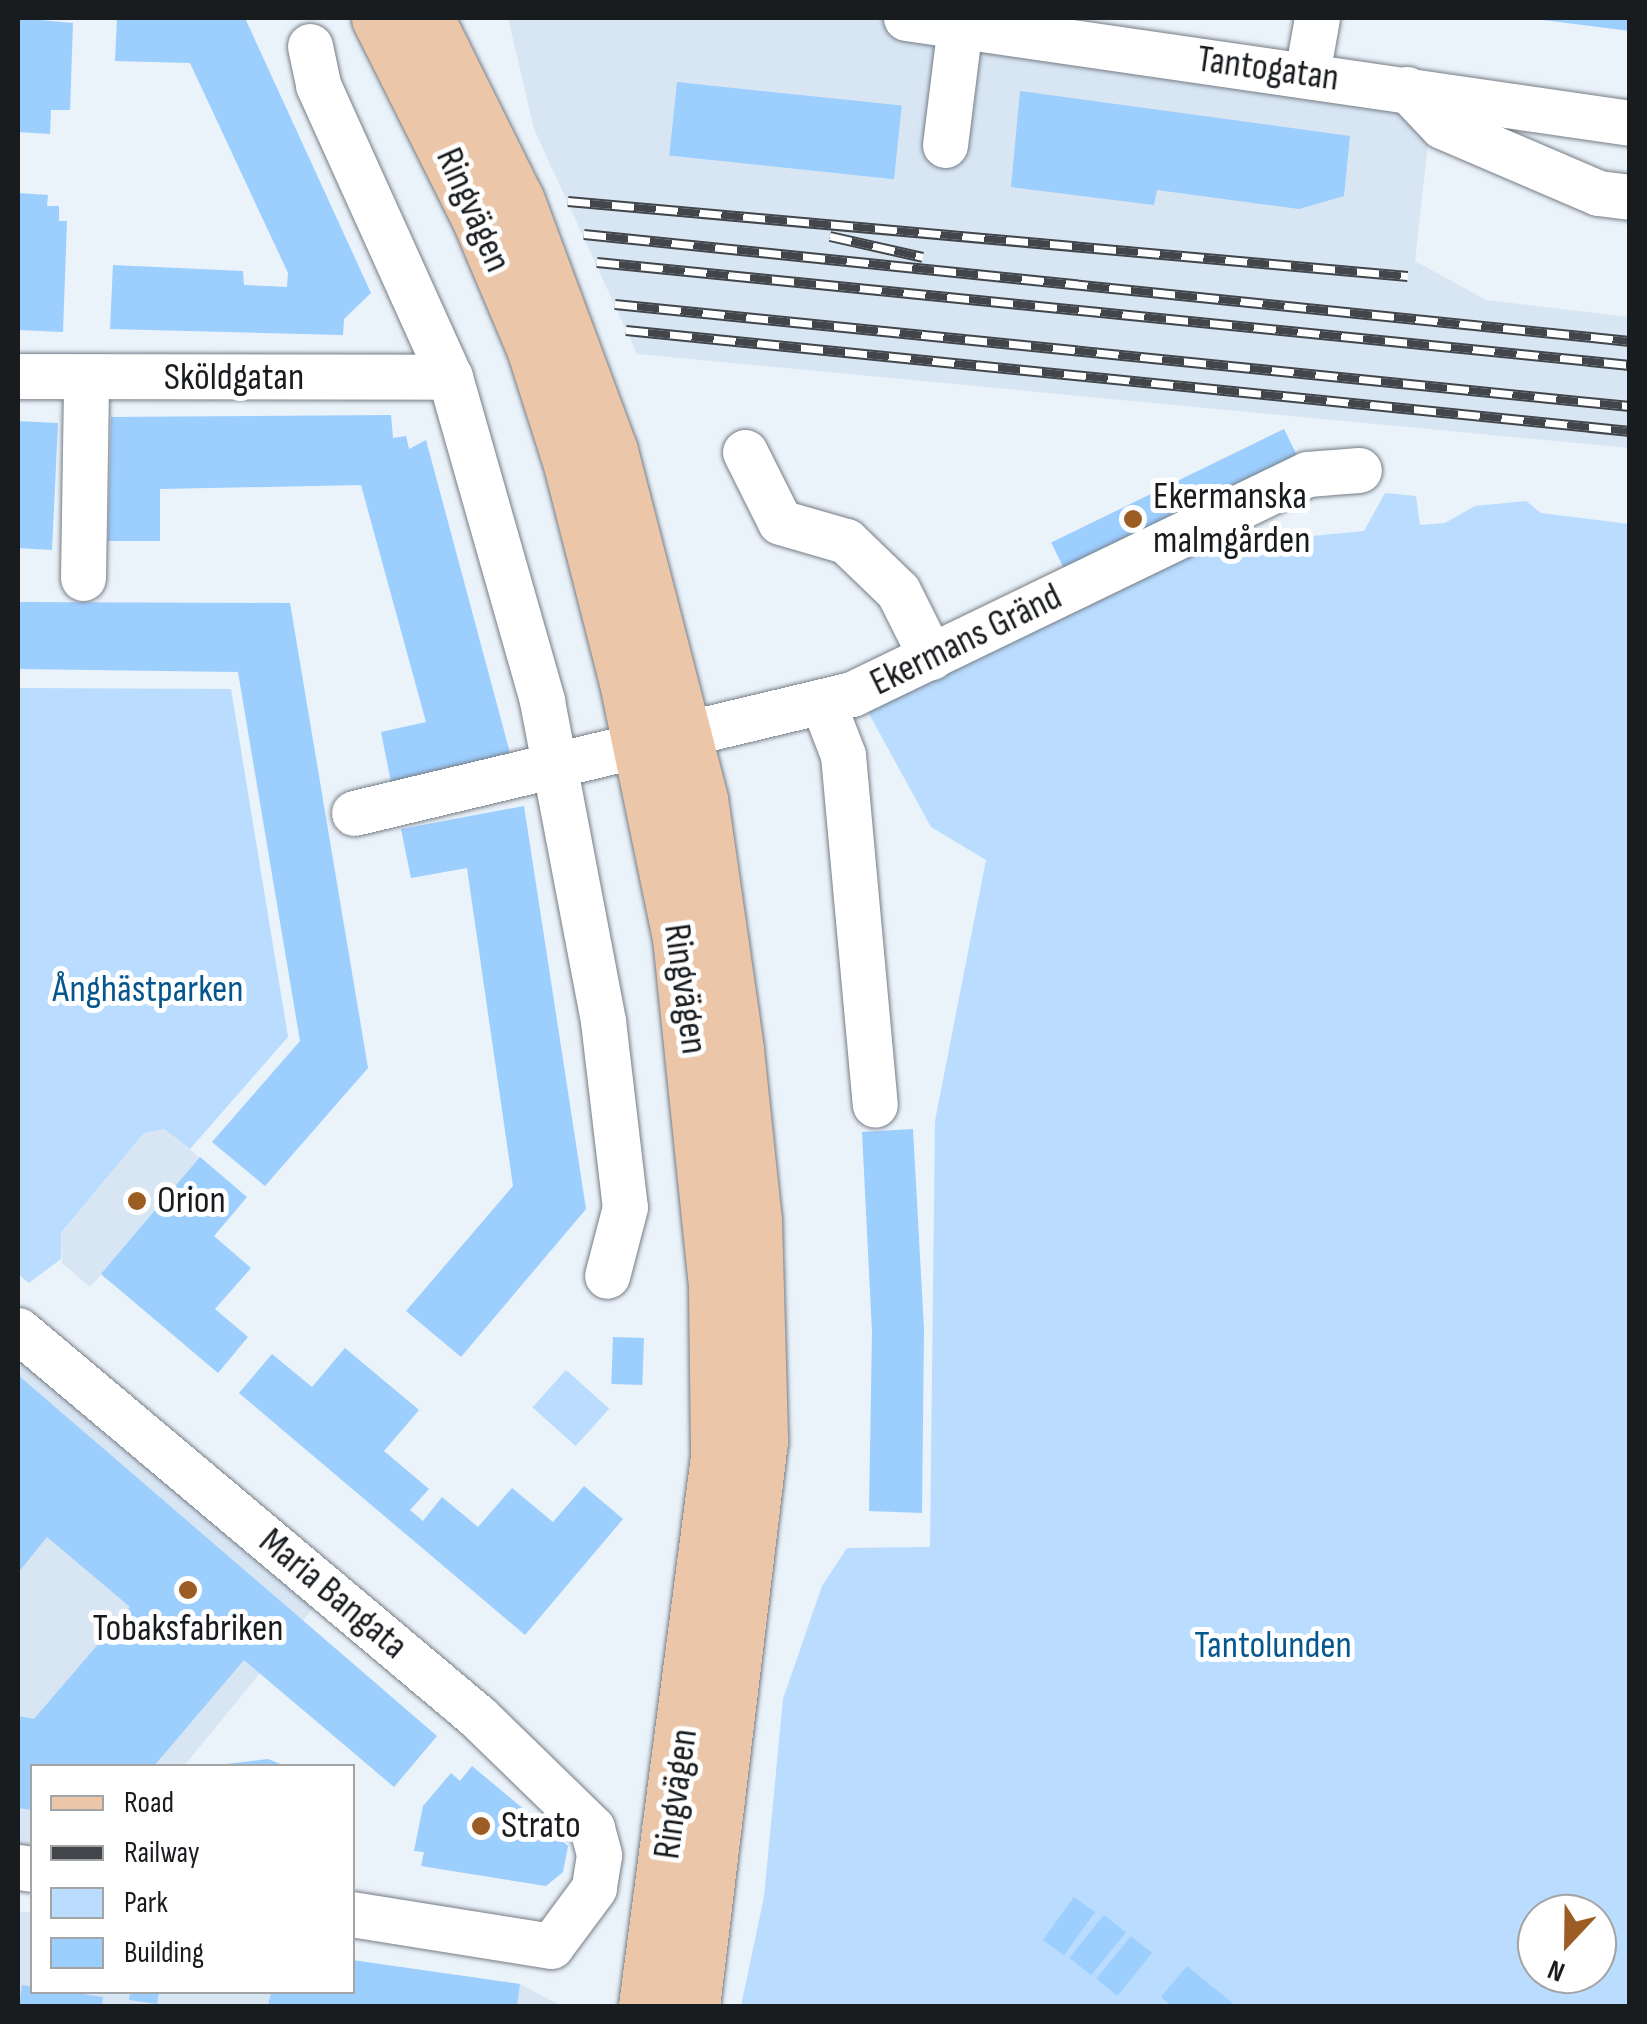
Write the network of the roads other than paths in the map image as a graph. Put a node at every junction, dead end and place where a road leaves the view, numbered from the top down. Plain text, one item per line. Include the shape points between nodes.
1 (379, 18) edge
2 (426, 18) edge
3 (906, 18) edge
4 (1317, 18) edge
5 (960, 25) junction
6 (310, 46) dead end
7 (1306, 74) junction
8 (1408, 89) junction
9 (1630, 123) edge
10 (945, 145) dead end
11 (1630, 197) edge
12 (18, 376) edge
13 (450, 376) junction
14 (86, 378) junction
15 (744, 452) dead end
16 (1359, 470) dead end
17 (83, 578) dead end
18 (931, 657) junction
19 (823, 704) junction
20 (664, 741) junction
21 (558, 769) junction
22 (354, 813) dead end
23 (876, 1105) dead end
24 (607, 1276) dead end
25 (18, 1330) edge
26 (689, 1858) junction
27 (355, 1914) edge
28 (646, 2006) edge
29 (692, 2006) edge

1 - 20 main road, Ringvägen via 480,220 534,348
2 - 20 main road, Ringvägen via 517,201 610,451
3 - 5 street, Tantogatan
4 - 7 street
5 - 7 street, Tantogatan
5 - 10 street
6 - 13 street via 318,85
7 - 8 street, Tantogatan
8 - 9 street, Tantogatan
8 - 11 street via 1442,126 1598,193
12 - 14 street, Sköldgatan
13 - 14 street, Sköldgatan
13 - 21 street via 510,572
14 - 17 street
15 - 18 street via 780,522 846,542 898,591
16 - 18 street, Ekermans Gränd via 1307,474
18 - 19 street, Ekermans Gränd
19 - 20 street, Ekermans Gränd
19 - 23 street via 843,755
20 - 21 street, Ekermans Gränd
20 - 26 main road, Ringvägen via 708,836 754,1220 760,1441 723,1602
21 - 22 street, Ekermans Gränd
21 - 24 street via 603,1021 625,1207
25 - 27 street, Maria Bangata via 568,1800 592,1828 599,1855 594,1888 551,1946
26 - 28 main road, Ringvägen
26 - 29 main road, Ringvägen

